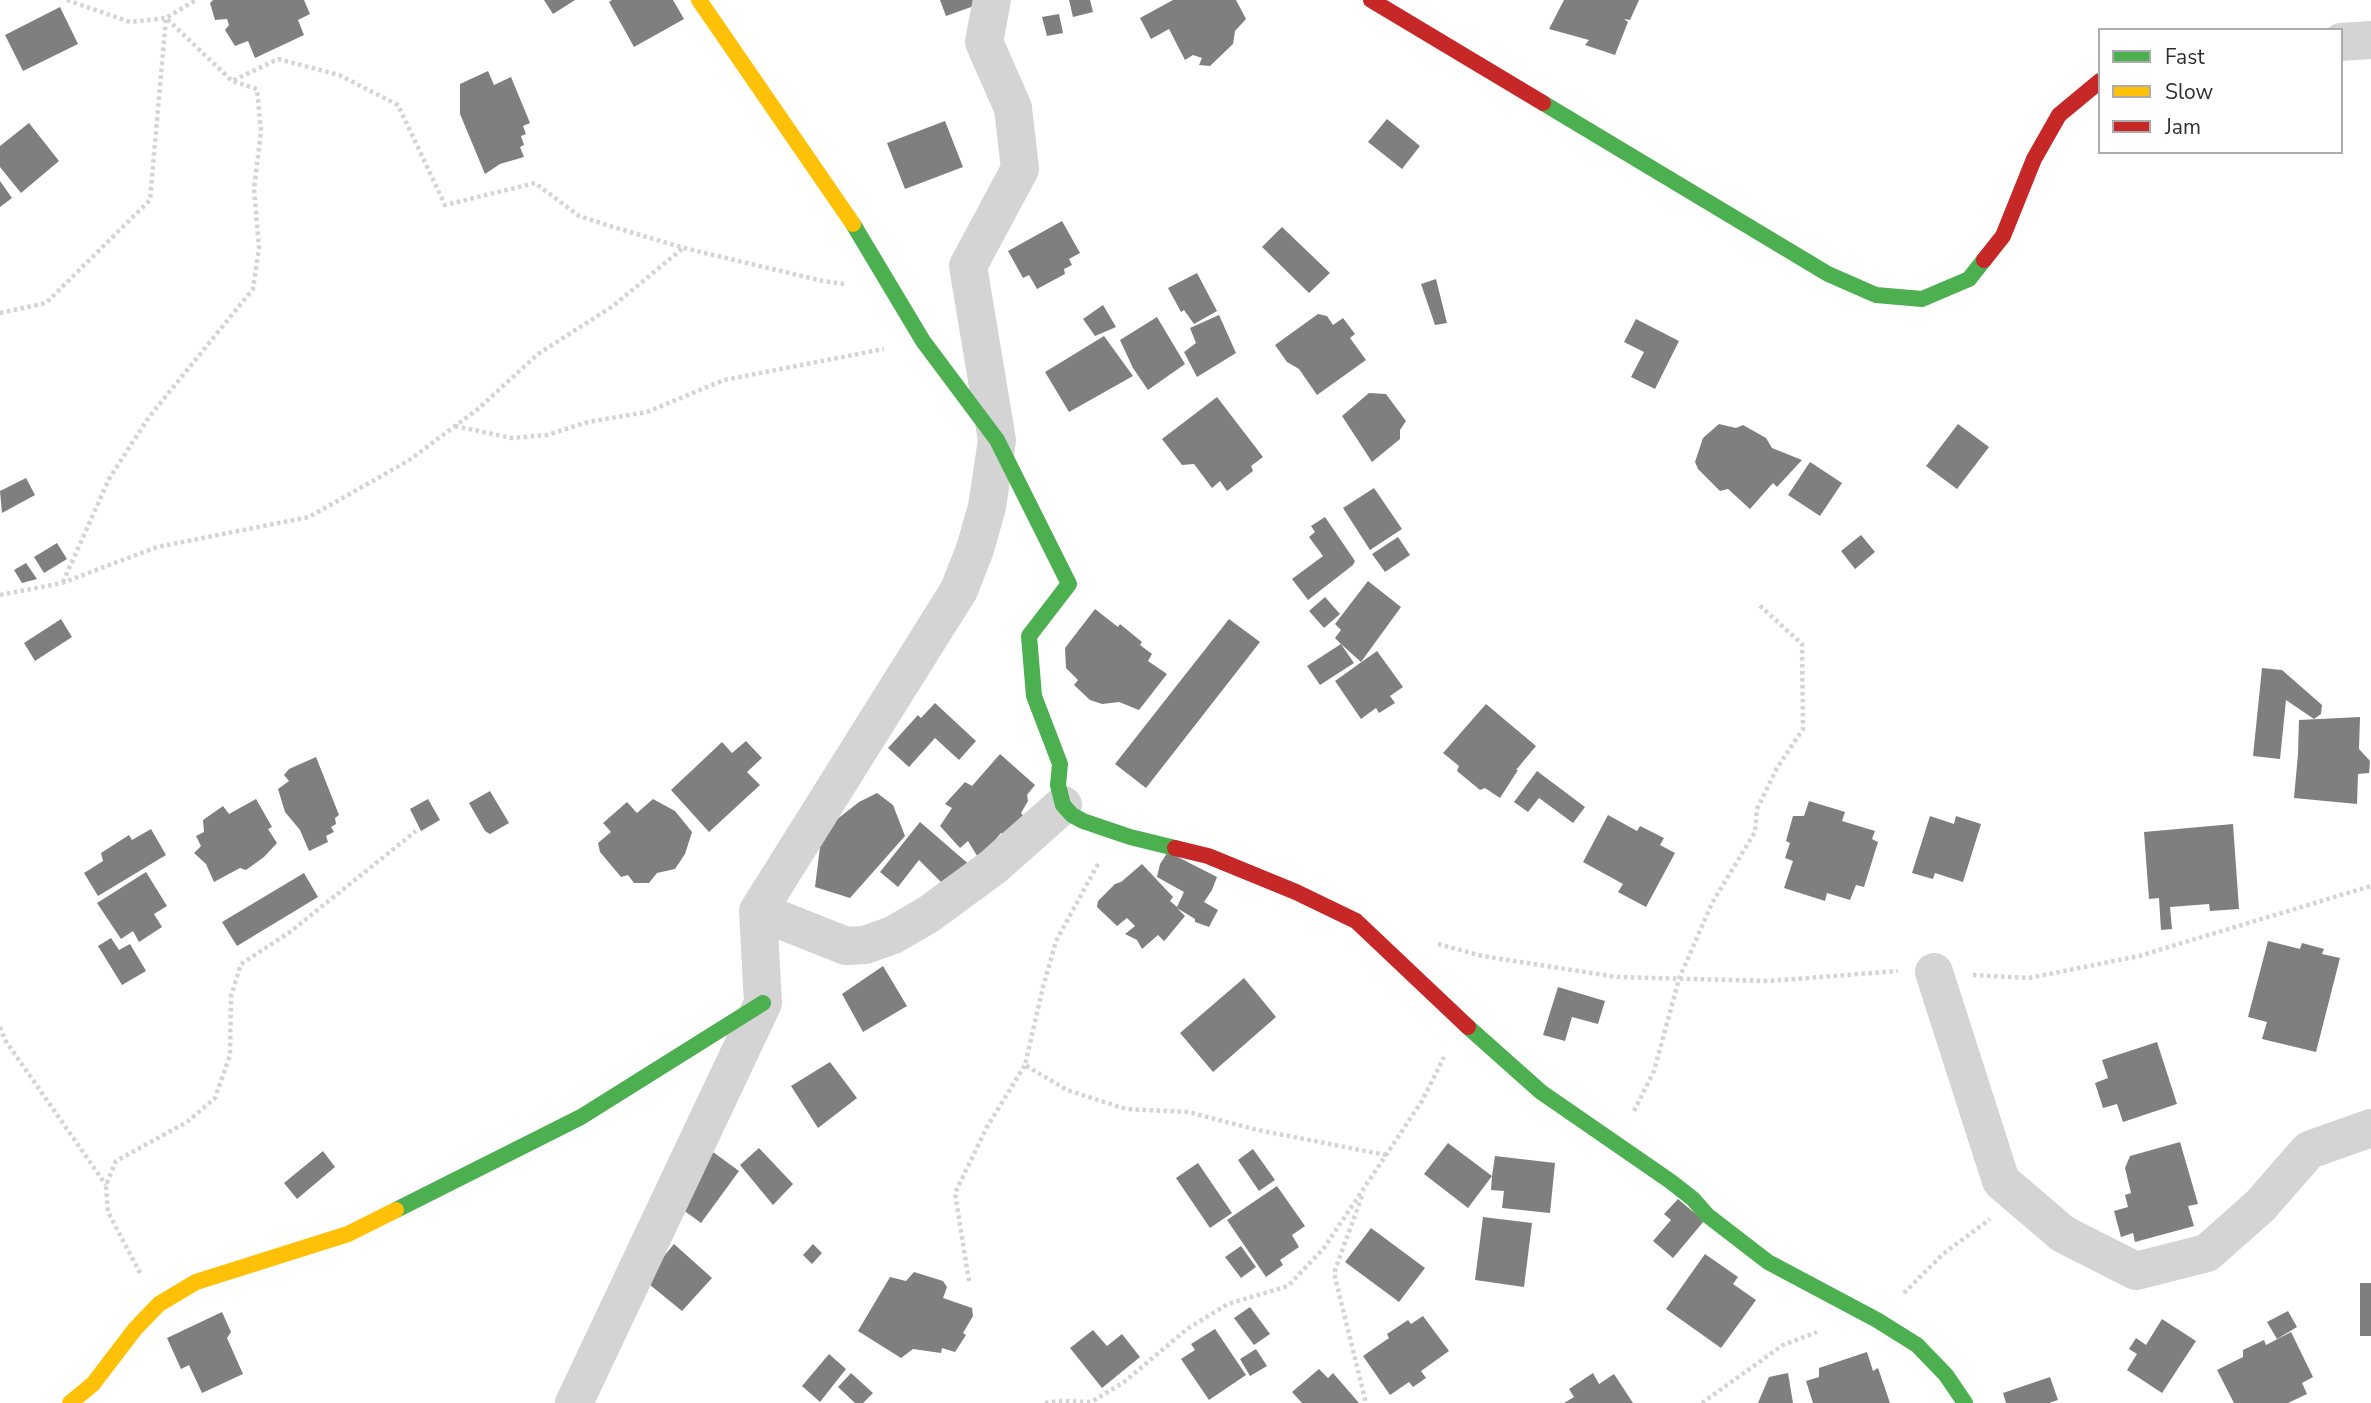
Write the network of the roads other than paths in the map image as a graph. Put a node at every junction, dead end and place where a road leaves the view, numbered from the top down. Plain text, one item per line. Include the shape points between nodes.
1 (699, 0) edge
2 (992, 0) edge
3 (1371, 0) edge
4 (2371, 40) edge
5 (2343, 42) edge
6 (2098, 83) edge
7 (997, 439) junction
8 (1063, 804) junction
9 (758, 911) junction
10 (1934, 972) road end
11 (763, 1003) junction
12 (2371, 1128) edge
13 (71, 1403) edge
14 (573, 1403) edge
15 (1965, 1403) edge

1 - 7 street via 840,203 922,341
2 - 7 street via 984,43 1013,108 1020,169 968,266
3 - 6 street via 1829,274 1875,295 1922,299 1969,279 2003,236 2034,159 2059,115
4 - 5 street
7 - 8 street via 1069,584 1029,636 1034,696 1060,764 1058,785
7 - 9 street via 987,507 959,590
8 - 9 street via 993,867 929,914 865,945 846,946
8 - 15 street via 1083,821 1208,856 1356,921 1541,1092 1693,1199 1768,1262 1917,1345
9 - 11 street
10 - 12 street via 2001,1181 2063,1234 2136,1270 2207,1253 2260,1206 2309,1150
11 - 13 street via 581,1117 348,1234 195,1282 159,1304 93,1384
11 - 14 street

